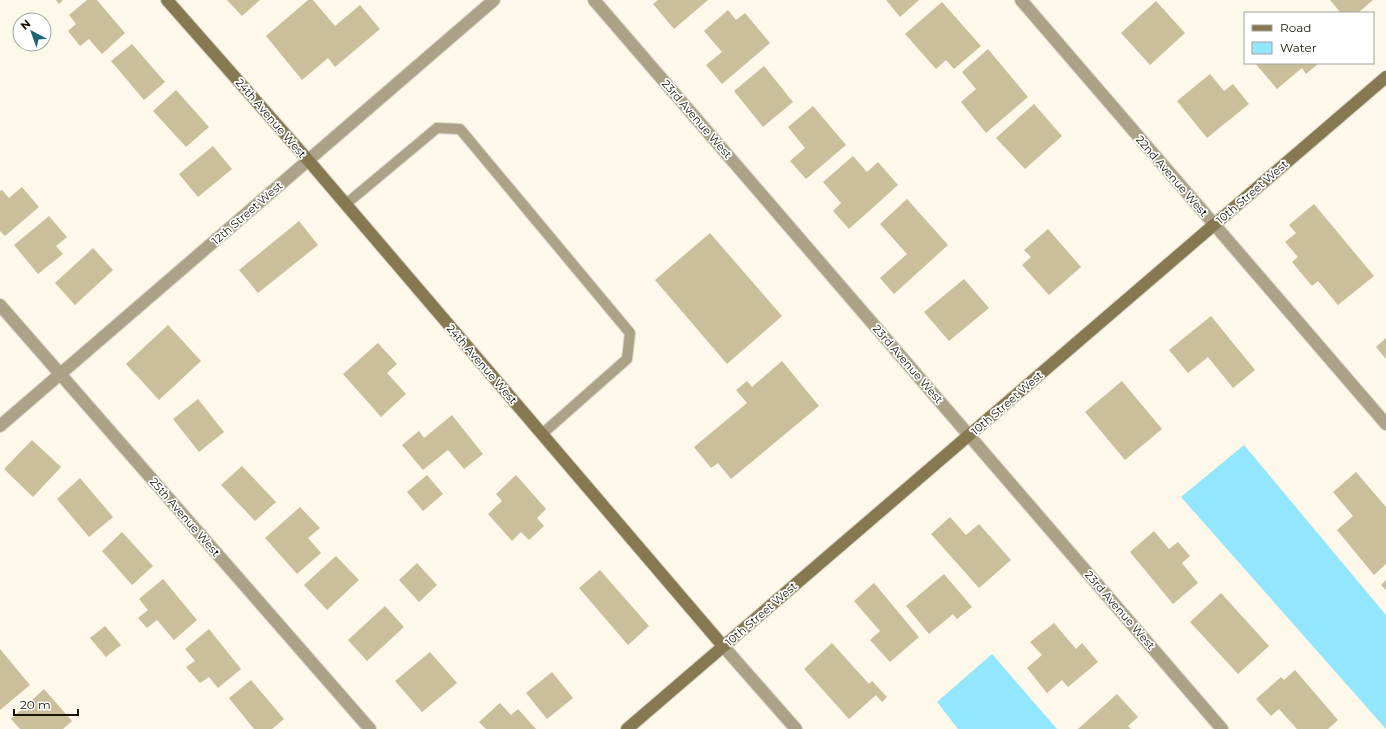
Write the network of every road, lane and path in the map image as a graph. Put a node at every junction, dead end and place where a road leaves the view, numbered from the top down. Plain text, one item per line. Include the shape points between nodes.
1 (167, 0) edge
2 (494, 0) edge
3 (594, 0) edge
4 (1021, 0) edge
5 (1386, 77) edge
6 (308, 160) junction
7 (346, 204) junction
8 (1214, 224) junction
9 (0, 305) edge
10 (60, 374) junction
11 (1386, 424) edge
12 (0, 426) edge
13 (542, 434) junction
14 (970, 435) junction
15 (723, 646) junction
16 (370, 729) edge
17 (627, 729) edge
18 (796, 729) edge
19 (1222, 729) edge

1 - 6 street, 24th Avenue West
2 - 6 street, 12th Street West
3 - 14 street, 23rd Avenue West
4 - 8 street, 22nd Avenue West
5 - 8 street, 10th Street West
6 - 7 street, 24th Avenue West
6 - 10 street, 12th Street West
7 - 13 street, 24th Avenue West
7 - 13 lane via 437,128 460,129 630,333 627,359
8 - 11 street, 22nd Avenue West
8 - 14 street, 10th Street West
9 - 10 street, 25th Avenue West
10 - 12 street, 12th Street West
10 - 16 street, 25th Avenue West
13 - 15 street, 24th Avenue West
14 - 15 street, 10th Street West
14 - 19 street, 23rd Avenue West
15 - 17 street, 10th Street West
15 - 18 street, 24th Avenue West

